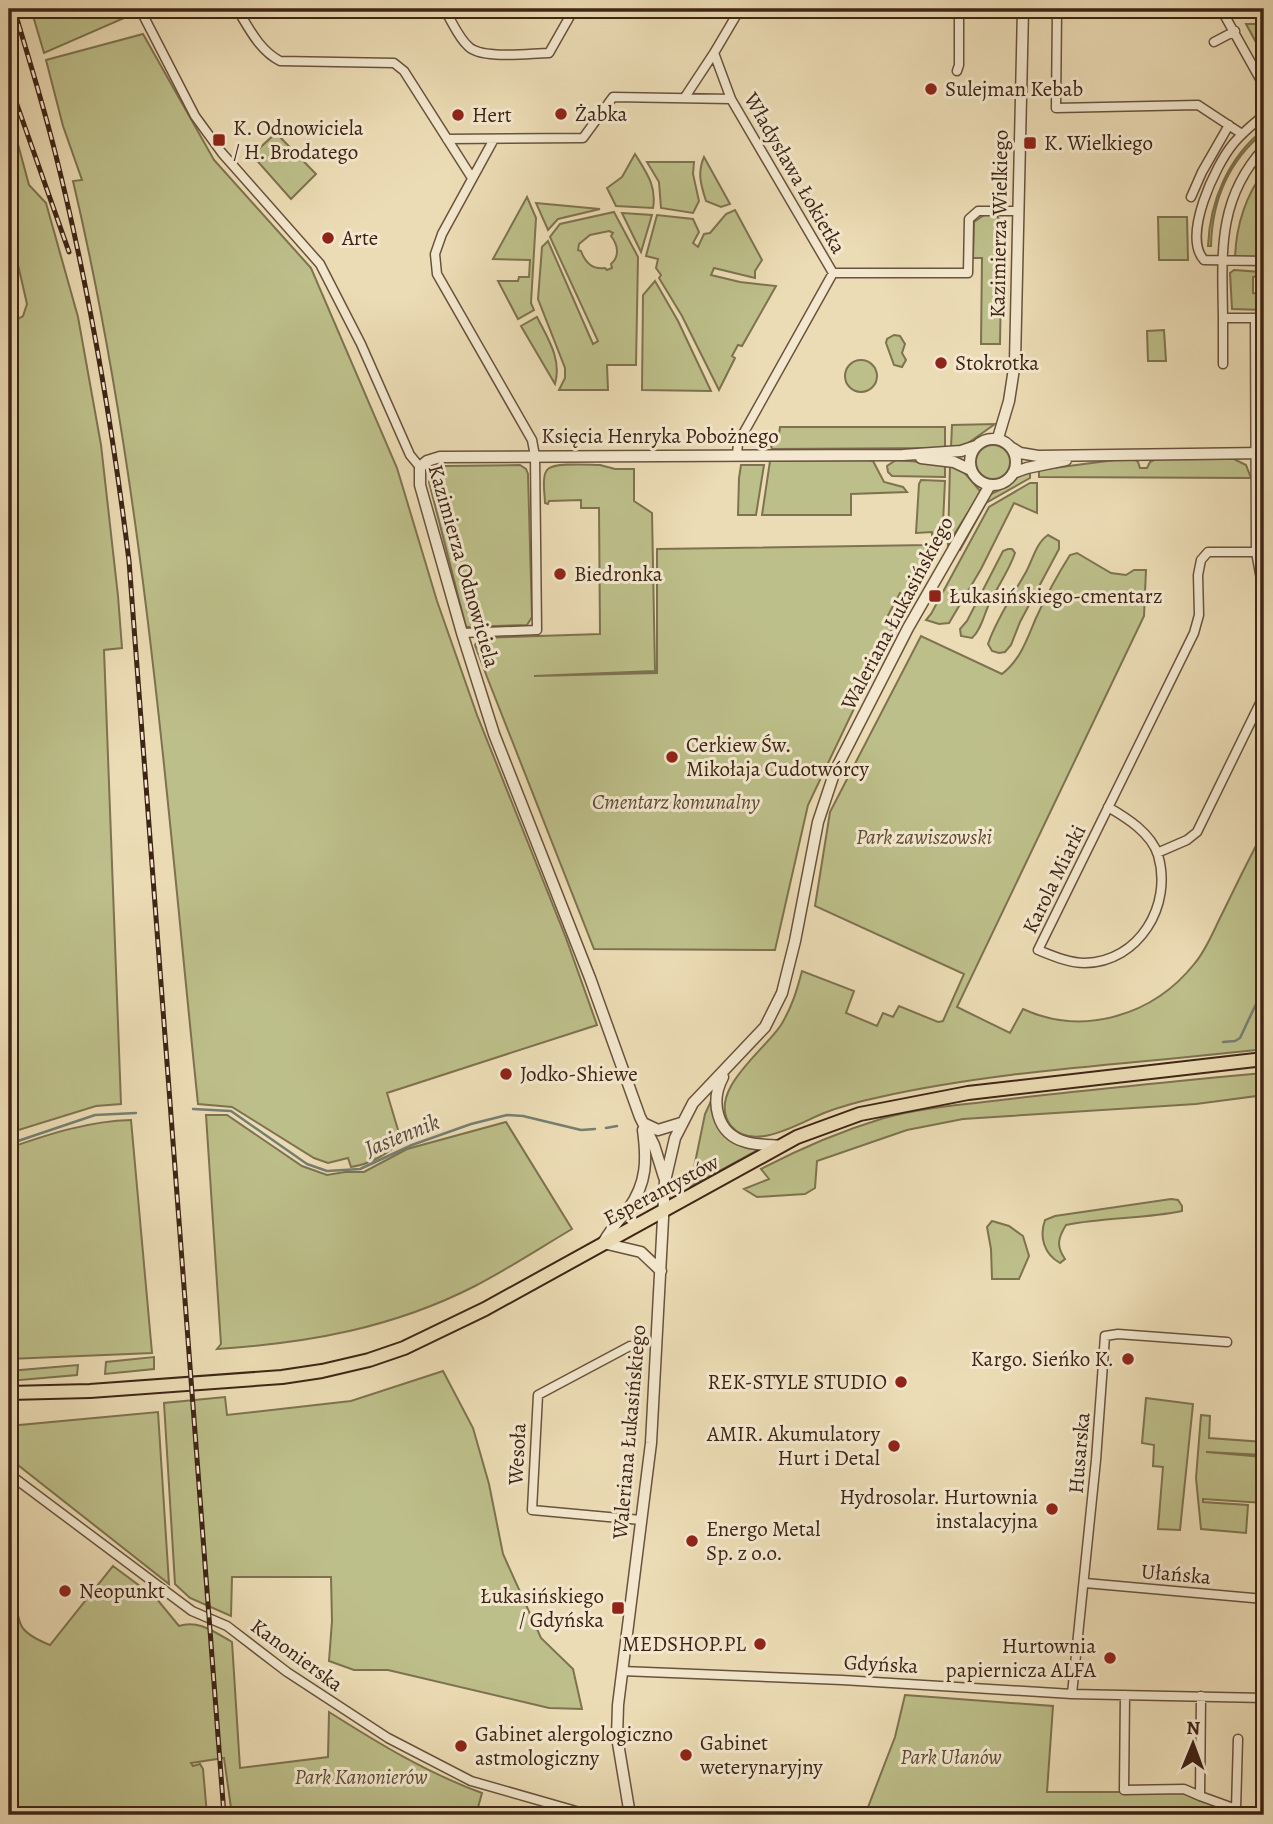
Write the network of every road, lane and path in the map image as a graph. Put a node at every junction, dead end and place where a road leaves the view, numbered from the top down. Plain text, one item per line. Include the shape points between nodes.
1 (140, 9) edge
2 (237, 9) edge
3 (444, 9) edge
4 (617, 9) edge
5 (740, 9) edge
6 (959, 9) edge
7 (1023, 9) edge
8 (1057, 9) edge
9 (1221, 9) edge
10 (1235, 31) junction
11 (1214, 42) dead end
12 (714, 53) junction
13 (957, 71) dead end
14 (1264, 86) edge
15 (685, 97) junction
16 (731, 99) junction
17 (1264, 114) edge
18 (1229, 125) junction
19 (1242, 134) junction
20 (447, 139) junction
21 (494, 139) junction
22 (1264, 148) edge
23 (472, 178) junction
24 (1191, 197) dead end
25 (1019, 211) junction
26 (1223, 261) junction
27 (1264, 261) edge
28 (833, 273) junction
29 (1223, 318) junction
30 (1259, 318) edge
31 (1223, 363) dead end
32 (1260, 422) edge
33 (998, 438) junction
34 (976, 446) junction
35 (1012, 448) junction
36 (1260, 453) edge
37 (903, 454) junction
38 (737, 455) junction
39 (535, 456) junction
40 (1084, 456) junction
41 (420, 467) junction
42 (971, 470) junction
43 (1013, 473) junction
44 (990, 485) junction
45 (1260, 552) edge
46 (1264, 584) edge
47 (462, 633) junction
48 (1264, 695) edge
49 (1108, 807) junction
50 (1157, 853) junction
51 (1264, 1059) edge
52 (727, 1070) junction
53 (643, 1122) junction
54 (681, 1123) junction
55 (780, 1146) junction
56 (665, 1181) junction
57 (663, 1212) junction
58 (603, 1243) junction
59 (661, 1271) junction
60 (1227, 1342) dead end
61 (630, 1346) dead end
62 (90, 1391) junction
63 (9, 1393) edge
64 (9, 1402) edge
65 (9, 1474) edge
66 (641, 1520) junction
67 (1085, 1583) junction
68 (1264, 1599) edge
69 (622, 1671) junction
70 (1072, 1694) junction
71 (1125, 1695) junction
72 (1201, 1696) junction
73 (1264, 1698) edge
74 (1238, 1739) dead end
75 (1200, 1796) junction
76 (1236, 1808) junction
77 (590, 1815) edge
78 (630, 1815) edge
79 (1251, 1815) edge

1 - 41 street, Kazimierza Odnowiciela via 195,116 320,264 361,344 395,426
2 - 20 street via 259,45 281,61 394,63 404,71
3 - 4 street via 467,46 476,52 549,53 574,9
5 - 12 street
6 - 13 street
7 - 25 street, Kazimierza Wielkiego
8 - 18 street via 1056,108 1198,106
9 - 10 street
10 - 11 street
10 - 14 street
12 - 15 street
12 - 16 street, Władysława Łokietka
15 - 16 street
15 - 21 street via 613,97 583,138
16 - 28 street, Władysława Łokietka
17 - 19 street
18 - 19 street
18 - 24 street
19 - 26 street via 1217,169 1200,215 1199,253 1204,260
20 - 21 street
20 - 23 street
21 - 23 street
22 - 26 street via 1239,181 1229,206
23 - 39 street via 442,234 435,254 437,274 532,440
25 - 28 street via 973,214 969,219 968,273
25 - 33 street, Kazimierza Wielkiego via 1015,362
26 - 27 street
26 - 29 street
28 - 38 street, Władysława Łokietka via 737,443
29 - 30 street
29 - 31 street
30 - 32 street
32 - 36 street
33 - 34 street
33 - 35 street
34 - 37 street, Księcia Henryka Pobożnego
34 - 42 street via 970,455
35 - 40 street via 1027,454
35 - 43 street via 1016,459
36 - 40 street
36 - 45 street
37 - 38 street, Księcia Henryka Pobożnego
37 - 42 street, Księcia Henryka Pobożnego via 954,462
38 - 39 street, Księcia Henryka Pobożnego
39 - 41 street, Księcia Henryka Pobożnego via 440,457
39 - 47 street via 537,631
40 - 43 street
41 - 47 street, Kazimierza Odnowiciela via 420,485
42 - 44 street
43 - 44 street
44 - 52 street, Waleriana Łukasińskiego via 908,628 835,771 818,822 782,993 765,1027
45 - 46 street
45 - 49 street, Karola Miarki via 1208,552 1201,560 1194,633
47 - 53 street, Kazimierza Odnowiciela via 494,734
48 - 50 street via 1197,832
49 - 50 street, Karola Miarki via 1140,829
49 - 50 street, Karola Miarki via 1038,950 1086,963 1124,951 1144,936 1161,895
51 - 55 main road, Esperantystów via 936,1098 860,1114
52 - 54 street, Waleriana Łukasińskiego via 702,1092
52 - 55 street, Waleriana Łukasińskiego via 715,1103 727,1132 747,1142
53 - 54 street via 658,1130
53 - 56 street, Kazimierza Odnowiciela
53 - 58 street via 643,1181
54 - 56 street, Waleriana Łukasińskiego
55 - 57 main road, Esperantystów
56 - 57 street, Waleriana Łukasińskiego
57 - 58 main road, Esperantystów
57 - 59 street, Waleriana Łukasińskiego
58 - 59 street via 641,1252
58 - 62 main road, Esperantystów via 485,1309 377,1358 282,1377
59 - 66 street, Waleriana Łukasińskiego via 651,1443
60 - 67 street, Husarska via 1105,1336
61 - 66 street, Wesoła via 538,1395 532,1510
62 - 63 main road, Esperantystów
62 - 64 main road, Esperantystów
65 - 77 street, Kanonierska via 192,1611 227,1626 388,1738 471,1781
66 - 69 street, Waleriana Łukasińskiego
67 - 68 street, Ułańska
67 - 70 street, Husarska
69 - 70 street, Gdyńska
69 - 78 street, Waleriana Łukasińskiego via 617,1737
70 - 71 street, Gdyńska
71 - 72 street, Gdyńska
71 - 75 street via 1124,1790 1185,1789
72 - 73 street, Gdyńska
72 - 75 street
74 - 76 street
75 - 76 street
76 - 79 street

